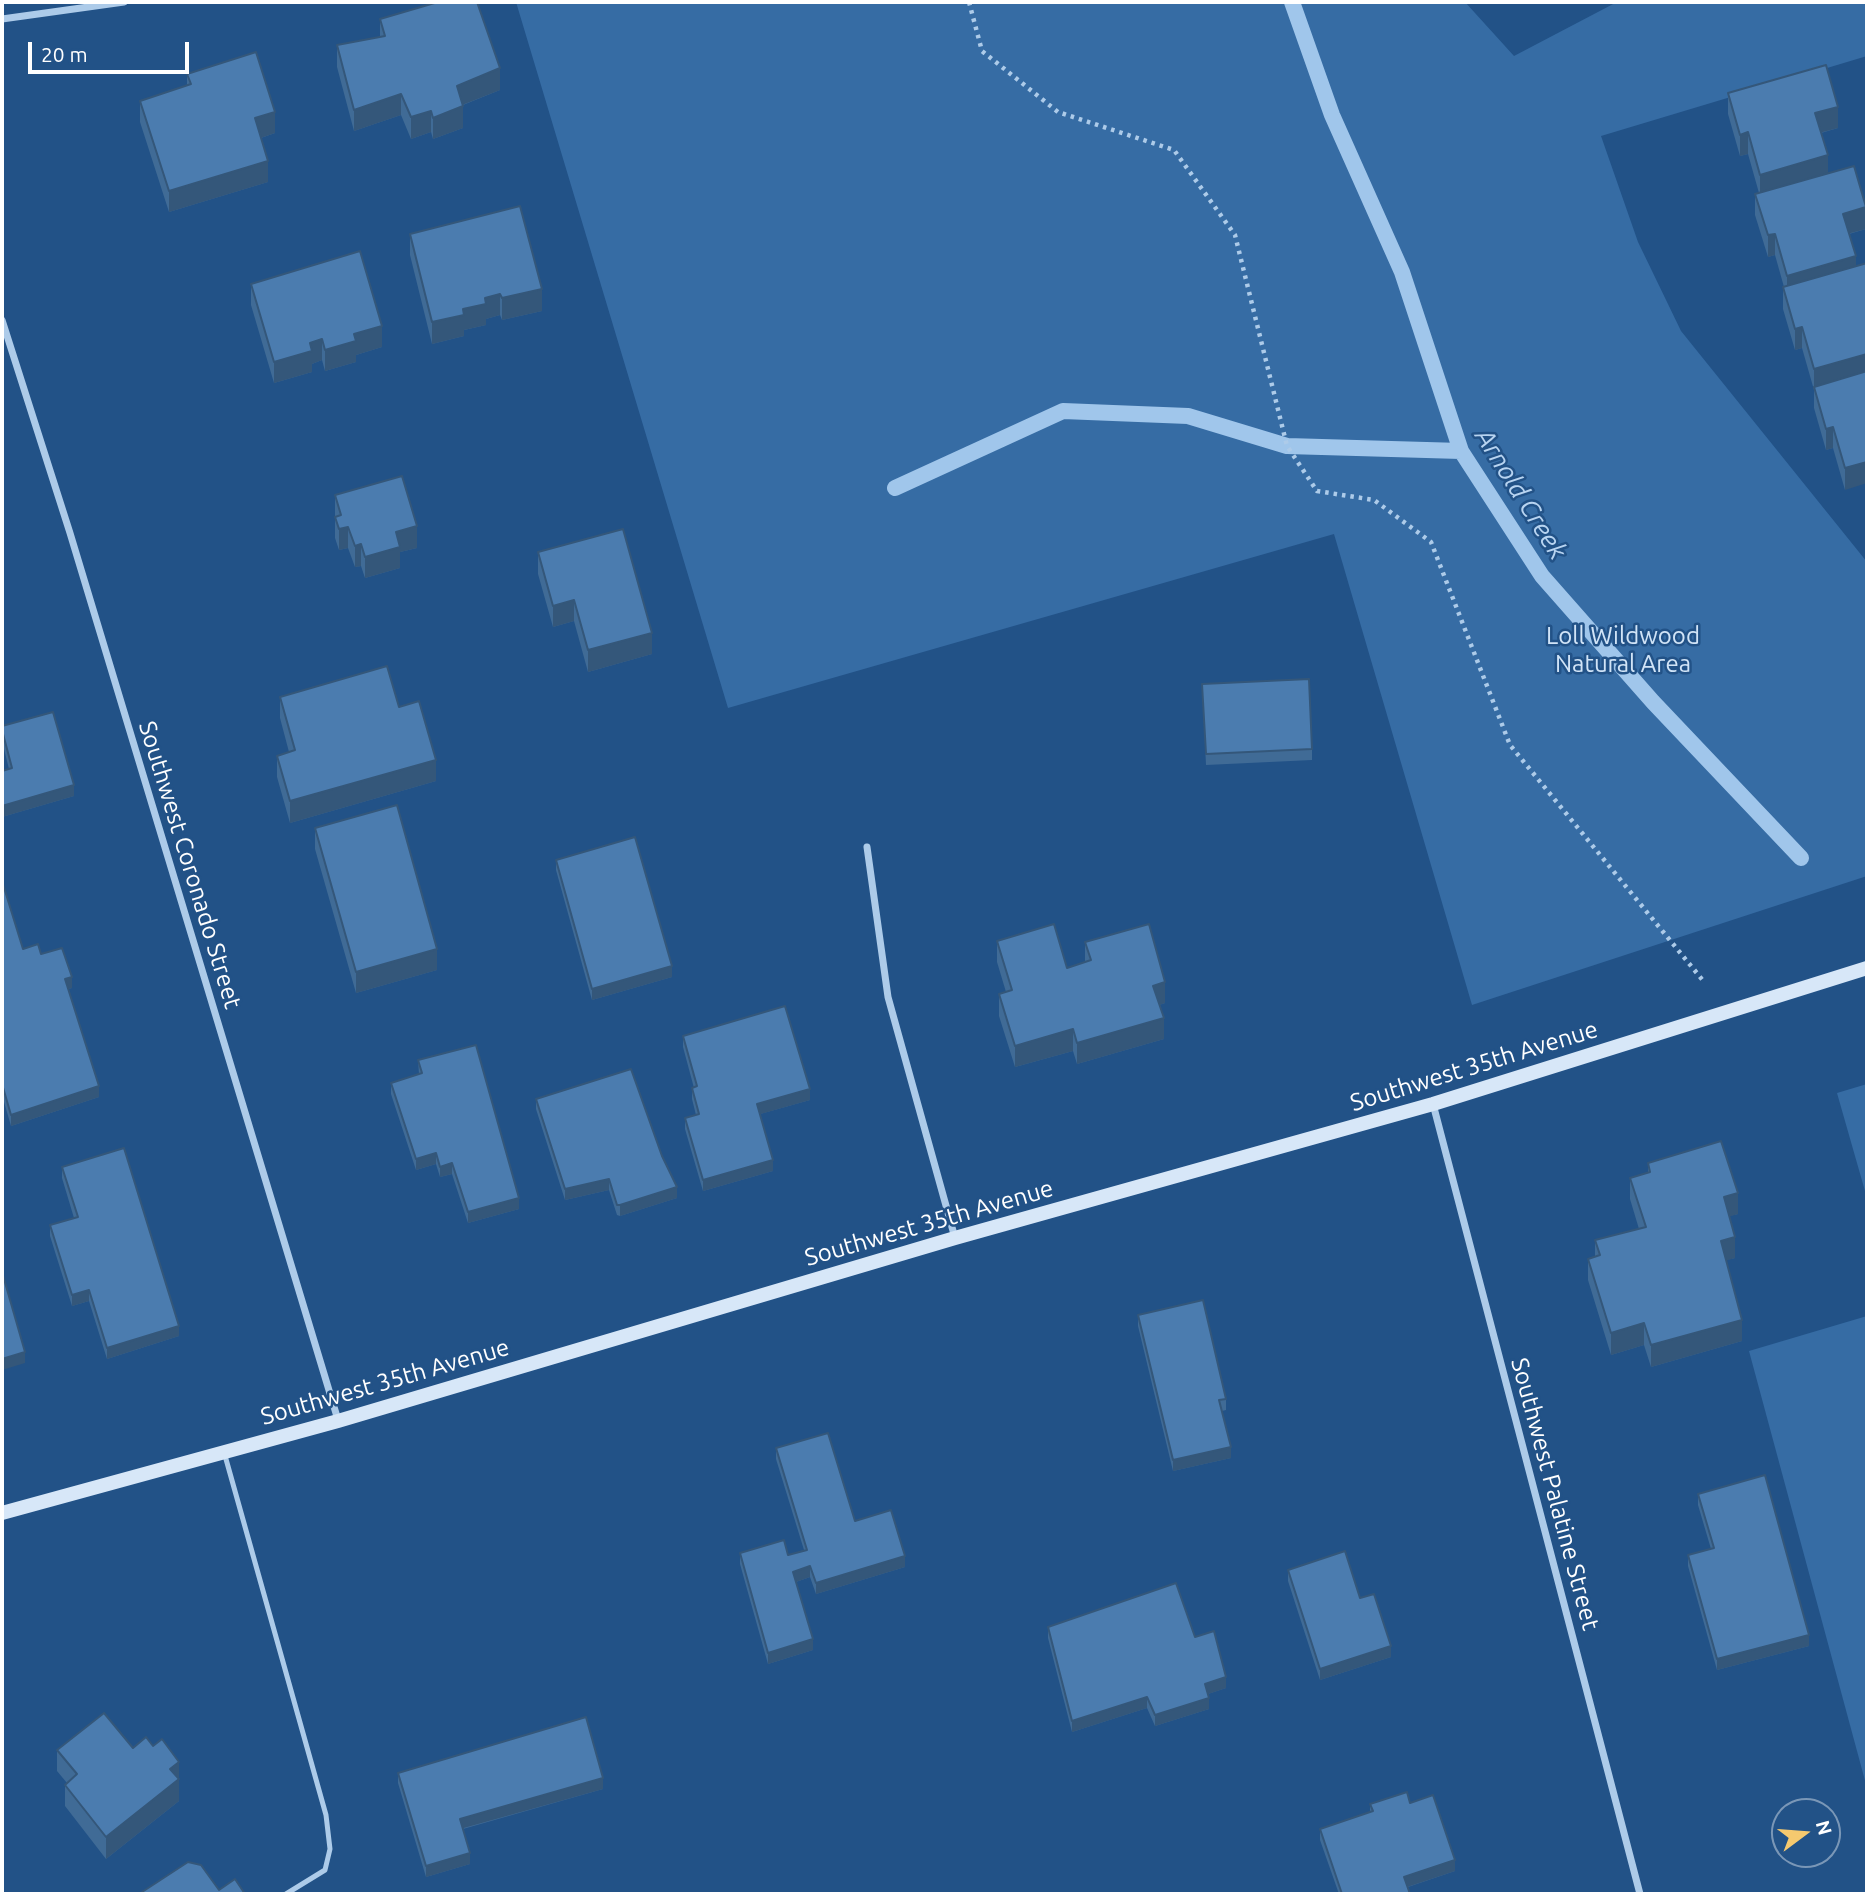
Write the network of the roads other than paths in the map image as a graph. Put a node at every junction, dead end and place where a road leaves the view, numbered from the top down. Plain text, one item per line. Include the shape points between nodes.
1 (124, 2) edge
2 (2, 19) edge
3 (2, 320) edge
4 (867, 847) dead end
5 (1867, 968) edge
6 (1433, 1104) junction
7 (955, 1238) junction
8 (338, 1421) junction
9 (224, 1452) junction
10 (2, 1513) edge
11 (286, 1894) edge
12 (1640, 1894) edge

1 - 2 street
3 - 8 street, Southwest Coronado Street
4 - 7 street via 888,997
5 - 6 street, Southwest 35th Avenue
6 - 7 street, Southwest 35th Avenue
6 - 12 street, Southwest Palatine Street
7 - 8 street, Southwest 35th Avenue
8 - 9 street, Southwest 35th Avenue
9 - 10 street, Southwest 35th Avenue
9 - 11 lane via 326,1815 330,1849 325,1870

